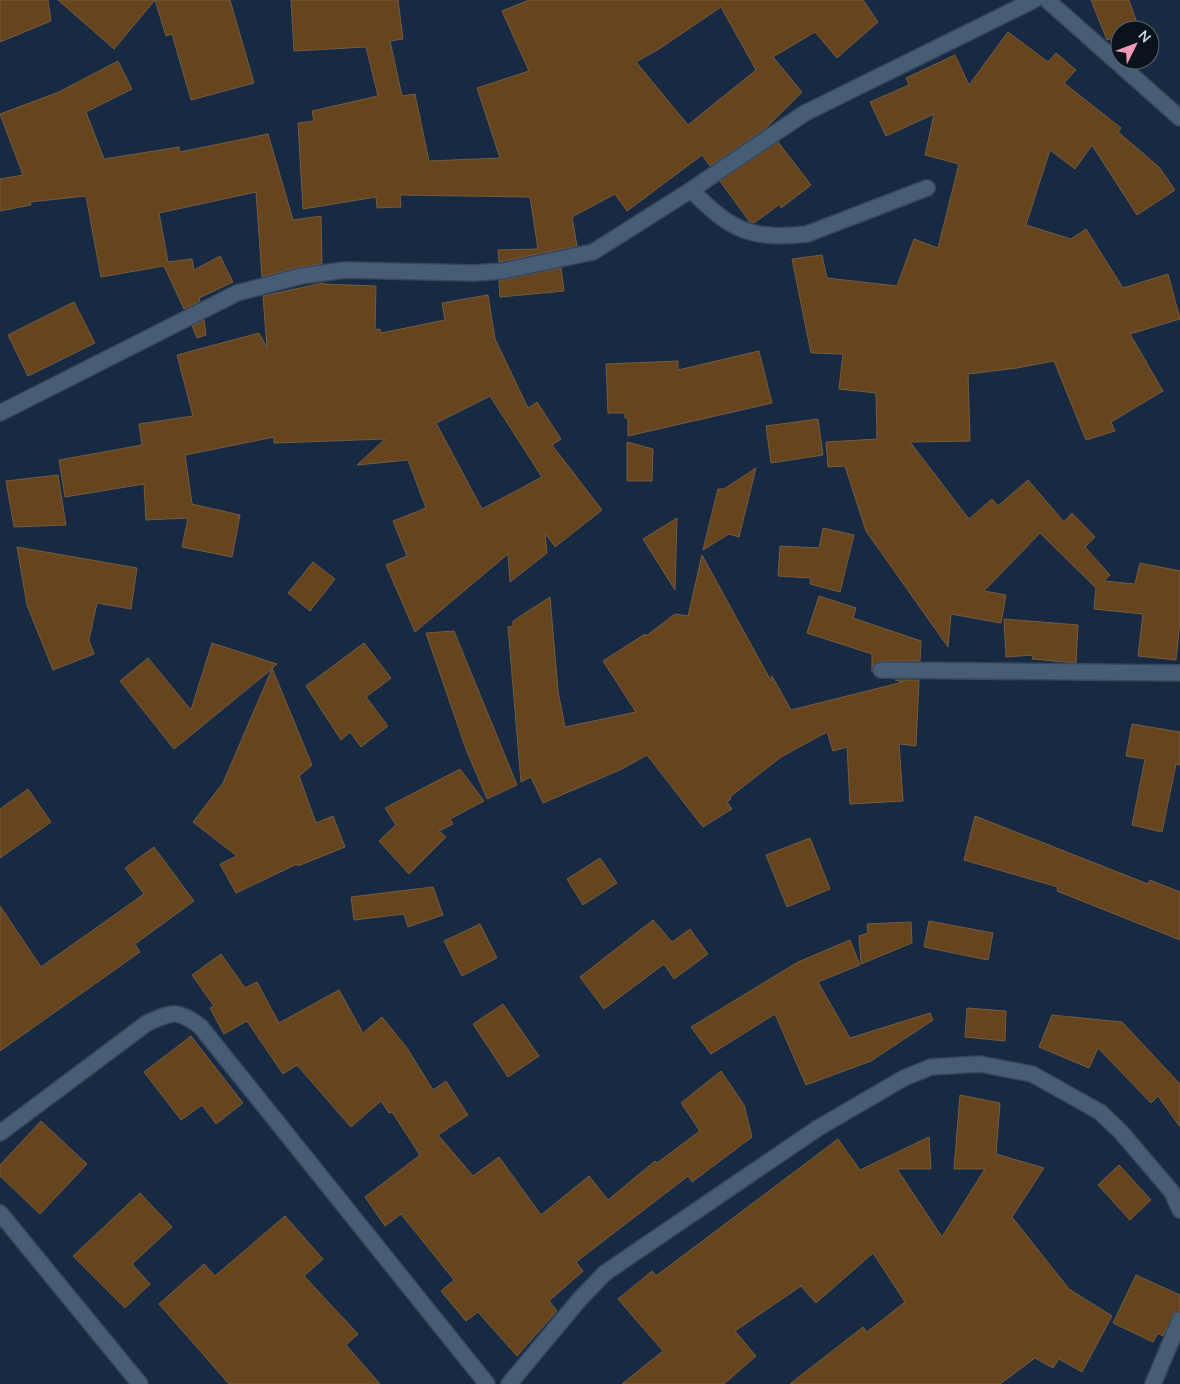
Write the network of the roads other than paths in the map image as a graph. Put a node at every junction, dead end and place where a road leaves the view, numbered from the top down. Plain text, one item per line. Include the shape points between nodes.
1 (1034, 0) edge
2 (1047, 0) edge
3 (1180, 118) edge
4 (927, 188) dead end
5 (691, 190) junction
6 (0, 413) edge
7 (881, 670) dead end
8 (1180, 673) edge
9 (0, 1133) edge
10 (1180, 1210) edge
11 (0, 1213) edge
12 (1180, 1320) edge
13 (140, 1384) edge
14 (487, 1384) edge
15 (509, 1384) edge
16 (1152, 1384) edge

1 - 5 street via 806,113
2 - 3 street
4 - 5 street via 807,234 793,236 748,233 717,216
5 - 6 street via 593,252 578,257 474,273 345,270 301,276 237,293
7 - 8 street
9 - 14 street via 146,1023 168,1014 183,1014 200,1026
10 - 15 street via 1172,1192 1100,1112 1032,1074 980,1064 931,1067 904,1078 818,1128 605,1274
11 - 13 street
12 - 16 street

